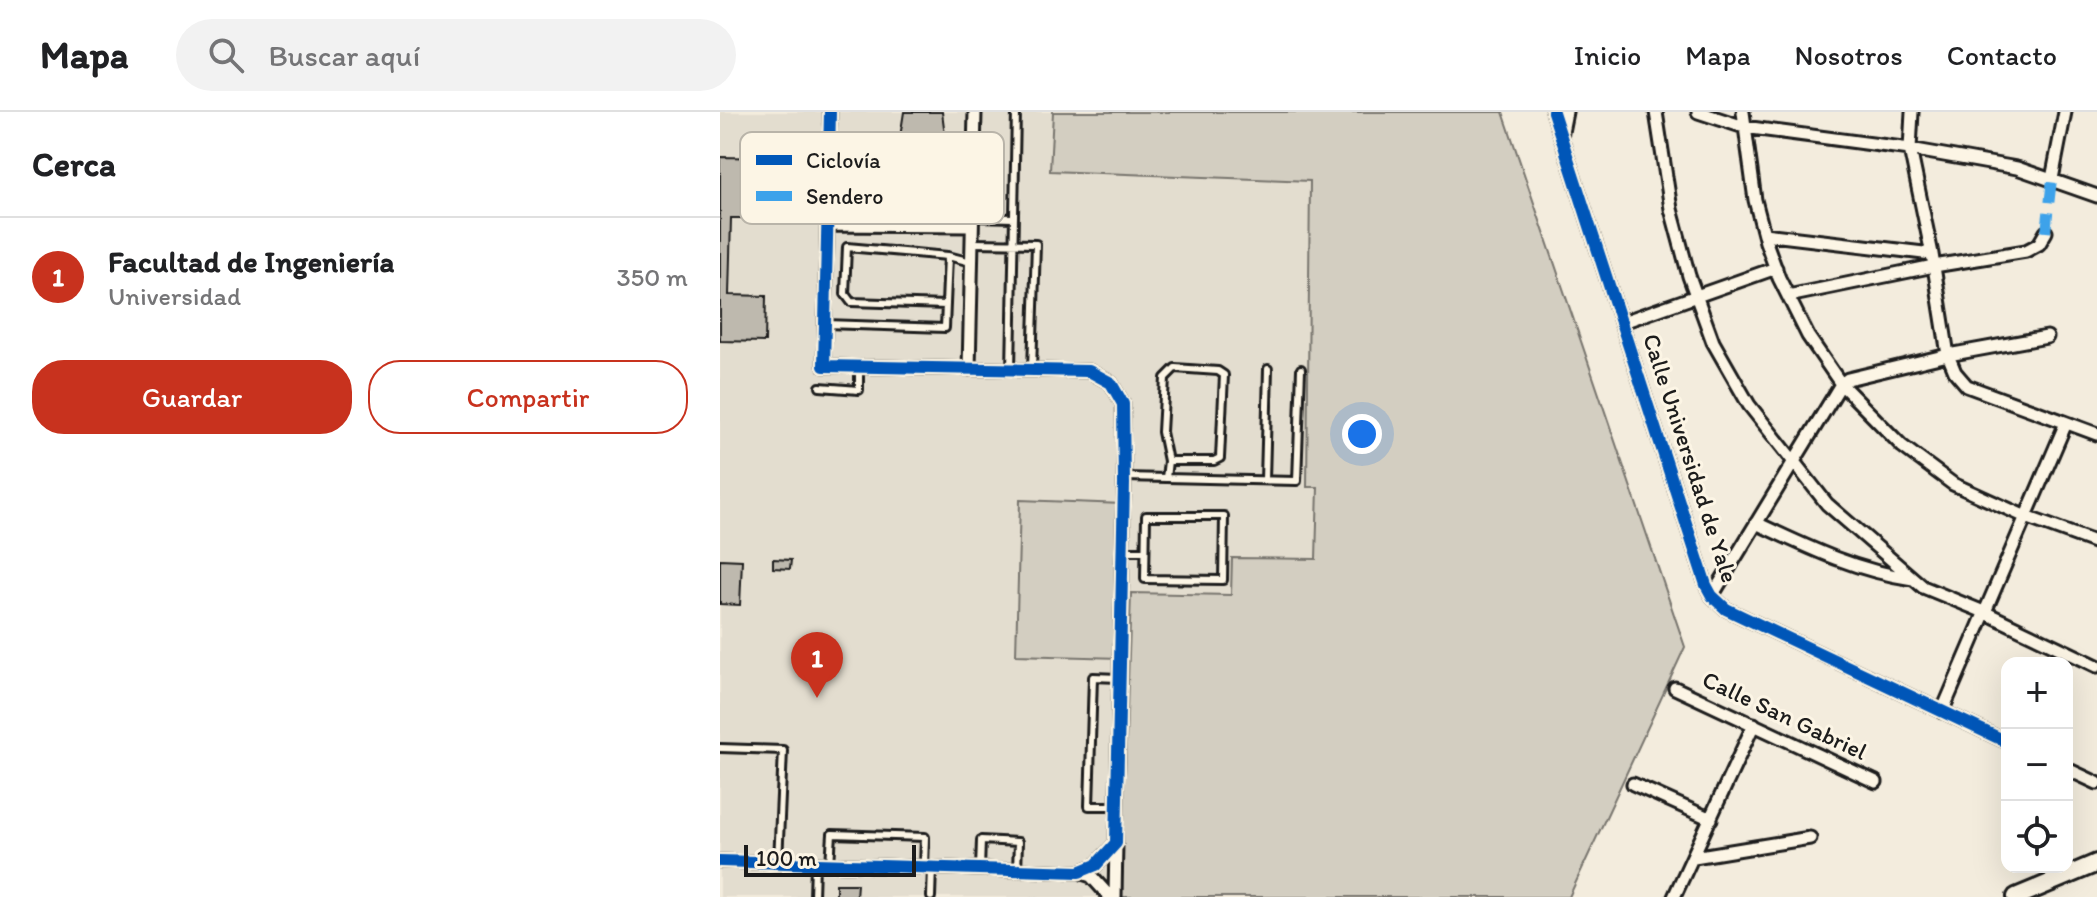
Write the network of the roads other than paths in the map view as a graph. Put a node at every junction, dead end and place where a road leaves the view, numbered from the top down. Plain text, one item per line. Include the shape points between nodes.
1 (830, 112) edge
2 (975, 112) edge
3 (1016, 112) edge
4 (1553, 112) edge
5 (1566, 112) edge
6 (1656, 112) edge
7 (1698, 112) edge
8 (1743, 112) edge
9 (1912, 112) edge
10 (2065, 112) edge
11 (1744, 127) junction
12 (829, 132) edge
13 (974, 132) edge
14 (1561, 137) junction
15 (1910, 149) junction
16 (2052, 179) junction
17 (2097, 196) edge
18 (1014, 218) junction
19 (1004, 219) edge
20 (875, 224) edge
21 (972, 224) edge
22 (827, 225) joint
23 (2046, 232) dead end
24 (1764, 234) junction
25 (972, 243) junction
26 (1013, 244) junction
27 (948, 256) junction
28 (1933, 260) junction
29 (972, 263) junction
30 (1776, 268) junction
31 (826, 276) junction
32 (846, 277) junction
33 (1696, 296) junction
34 (1788, 296) junction
35 (946, 305) junction
36 (1623, 322) junction
37 (825, 324) junction
38 (2047, 337) dead end
39 (1948, 355) junction
40 (859, 366) junction
41 (969, 369) junction
42 (1268, 369) dead end
43 (1301, 369) dead end
44 (1011, 370) junction
45 (1032, 370) junction
46 (1841, 384) junction
47 (820, 387) dead end
48 (2066, 423) junction
49 (2097, 434) edge
50 (1794, 460) junction
51 (1168, 461) junction
52 (1124, 477) junction
53 (1166, 478) junction
54 (1265, 480) junction
55 (2026, 517) junction
56 (1756, 523) junction
57 (2097, 543) edge
58 (1122, 551) junction
59 (1145, 551) junction
60 (1913, 579) junction
61 (1712, 596) junction
62 (1984, 612) junction
63 (2097, 666) edge
64 (1119, 678) junction
65 (1675, 688) dead end
66 (1942, 712) junction
67 (1754, 724) junction
68 (2001, 739) edge
69 (720, 748) edge
70 (2073, 772) edge
71 (1876, 782) dead end
72 (2097, 783) edge
73 (1633, 784) dead end
74 (1116, 806) junction
75 (1711, 819) junction
76 (1810, 838) dead end
77 (1116, 843) junction
78 (1694, 857) junction
79 (720, 861) edge
80 (778, 863) junction
81 (2097, 863) edge
82 (815, 864) junction
83 (830, 864) junction
84 (928, 867) junction
85 (980, 869) junction
86 (1017, 870) junction
87 (1079, 872) junction
88 (814, 897) edge
89 (931, 897) edge
90 (1113, 897) edge
91 (1674, 897) edge
92 (2016, 897) edge

1 - 12 street
2 - 13 street
3 - 18 lane
4 - 14 street, Calle Universidad de Yale
5 - 14 street
6 - 33 street via 1671,209
7 - 11 street
8 - 11 street
9 - 15 street
10 - 16 street
11 - 15 street
11 - 24 street
14 - 36 street, Calle Universidad de Yale
15 - 16 street
15 - 28 street
16 - 17 street
18 - 19 lane
18 - 26 lane
20 - 22 street
21 - 25 street
22 - 31 street
23 - 28 street via 2026,251
24 - 28 street
24 - 30 street
25 - 26 lane
25 - 29 street
26 - 44 lane
26 - 45 lane via 1036,244
27 - 29 lane
27 - 32 lane via 847,247
27 - 35 lane
28 - 34 street
28 - 39 street
29 - 41 street
30 - 33 street
30 - 34 street
31 - 32 lane
31 - 37 street
32 - 35 lane via 845,294 851,302
33 - 36 street
33 - 50 street via 1713,342 1749,405
34 - 46 street
35 - 37 lane via 945,328
36 - 61 street, Calle Universidad de Yale
37 - 40 street via 824,366
38 - 39 street
39 - 46 street
39 - 48 street via 1967,386
40 - 41 street
40 - 47 lane via 859,390
41 - 44 street
42 - 54 lane
43 - 54 lane via 1297,481
44 - 45 street
45 - 52 street via 1089,371 1111,383 1123,404
46 - 50 street
46 - 55 street via 1902,446 1953,484
48 - 49 street
48 - 55 street
50 - 56 street
50 - 60 street via 1827,504
51 - 51 lane via 1162,432 1168,372 1218,371 1224,375 1220,458
51 - 53 lane
52 - 53 lane
52 - 58 street
53 - 54 lane
55 - 57 street
55 - 62 street
56 - 60 street via 1845,563
56 - 61 street
58 - 59 lane
58 - 64 street
59 - 59 lane via 1145,579 1223,580 1224,516 1146,516
60 - 62 street
61 - 66 street, Calle Universidad de Yale via 1726,609
62 - 63 street
62 - 66 street
64 - 74 street
64 - 74 lane via 1093,677 1089,806
65 - 67 street, Calle San Gabriel
66 - 68 street, Calle Universidad de Yale
67 - 71 street, Calle San Gabriel
67 - 75 street
69 - 80 lane via 783,750
70 - 72 street
73 - 75 street
74 - 77 street
75 - 78 street
76 - 78 street
77 - 87 street via 1096,865
77 - 90 street
78 - 91 street
79 - 80 street
80 - 82 street
81 - 92 main road
82 - 83 street
82 - 88 lane
83 - 84 street
83 - 84 lane via 832,834 925,837
84 - 85 street
84 - 89 lane
85 - 86 street
85 - 86 lane via 981,840 1018,842
86 - 87 street
87 - 90 street

